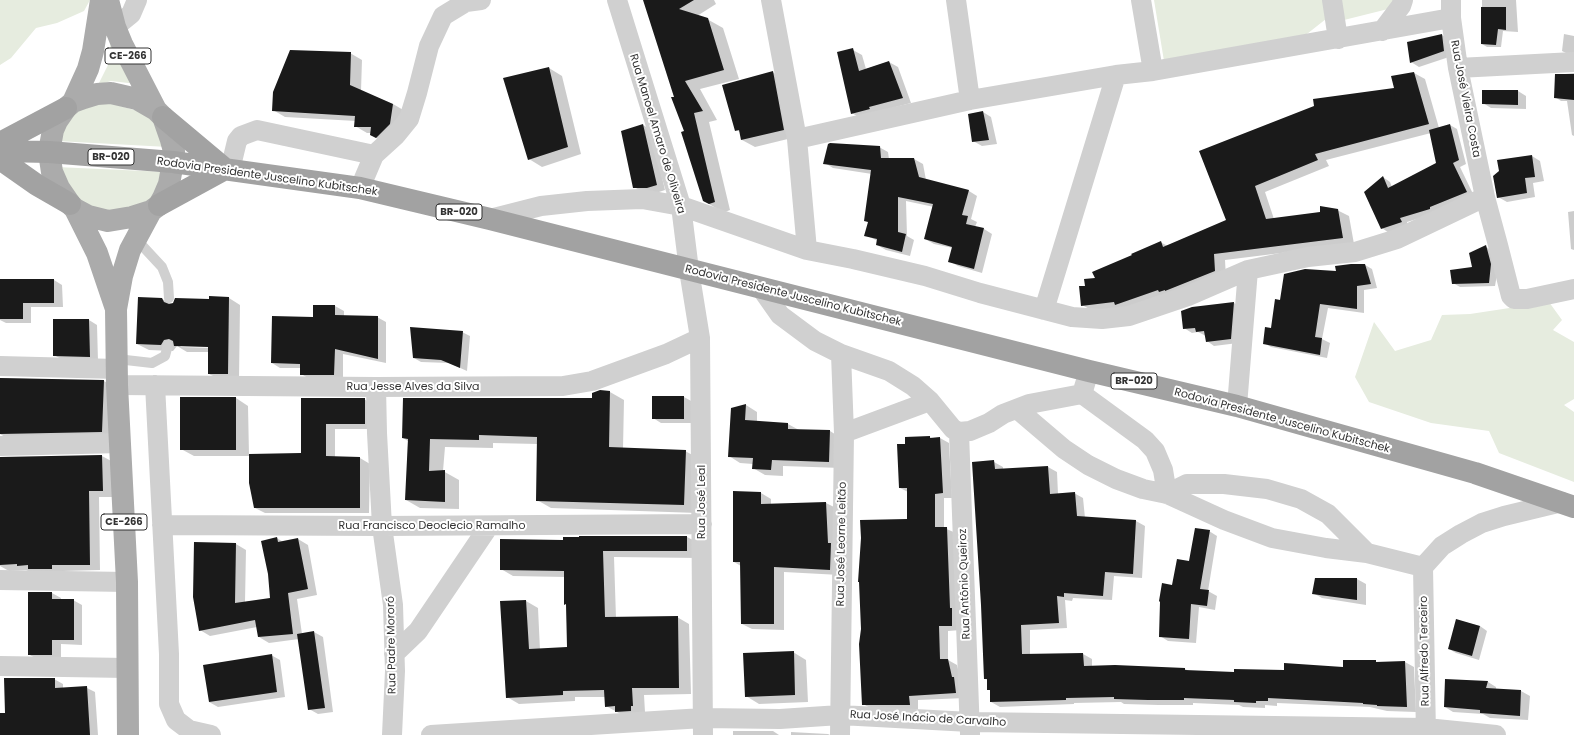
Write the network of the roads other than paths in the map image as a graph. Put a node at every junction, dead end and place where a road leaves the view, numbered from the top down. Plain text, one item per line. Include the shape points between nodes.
1 (101, 0) edge
2 (108, 0) edge
3 (137, 0) edge
4 (481, 0) edge
5 (617, 0) edge
6 (771, 0) edge
7 (956, 0) edge
8 (1141, 0) edge
9 (1332, 0) edge
10 (1403, 0) edge
11 (448, 5) edge
12 (1451, 9) edge
13 (115, 27) junction
14 (1382, 31) junction
15 (1338, 39) junction
16 (1574, 62) edge
17 (1458, 68) junction
18 (1153, 71) junction
19 (1116, 75) junction
20 (970, 100) junction
21 (70, 105) junction
22 (159, 113) junction
23 (797, 139) junction
24 (0, 143) edge
25 (0, 151) edge
26 (49, 152) junction
27 (374, 155) junction
28 (0, 159) edge
29 (174, 162) junction
30 (228, 170) junction
31 (360, 188) junction
32 (1485, 197) junction
33 (72, 206) junction
34 (681, 206) junction
35 (155, 208) junction
36 (490, 219) junction
37 (136, 239) junction
38 (807, 250) junction
39 (689, 270) junction
40 (1248, 270) junction
41 (761, 288) junction
42 (1574, 289) edge
43 (168, 298) dead end
44 (116, 309) junction
45 (1044, 310) junction
46 (700, 338) junction
47 (168, 345) dead end
48 (841, 354) junction
49 (0, 366) edge
50 (117, 371) junction
51 (1088, 371) junction
52 (155, 385) junction
53 (376, 387) junction
54 (1082, 394) junction
55 (930, 402) junction
56 (1237, 406) junction
57 (1017, 409) junction
58 (844, 432) junction
59 (960, 432) junction
60 (120, 444) junction
61 (0, 446) edge
62 (1167, 494) junction
63 (1568, 505) edge
64 (702, 524) junction
65 (162, 525) junction
66 (382, 526) junction
67 (489, 526) junction
68 (1367, 553) junction
69 (1423, 568) junction
70 (0, 580) edge
71 (127, 582) junction
72 (394, 654) junction
73 (0, 666) edge
74 (128, 668) junction
75 (840, 715) junction
76 (703, 726) edge
77 (970, 728) edge
78 (1426, 731) edge
79 (128, 735) edge
80 (208, 735) edge
81 (392, 735) edge
82 (431, 735) edge
83 (840, 735) edge
84 (1496, 735) edge

1 - 21 main road, CE-266 via 88,69
2 - 13 main road, CE-266
3 - 13 street via 131,14
4 - 11 street
5 - 34 street, Rua Manoel Amaro de Oliveira
6 - 23 street
7 - 20 street
8 - 18 street
9 - 15 street
10 - 14 street
11 - 27 street via 429,46 409,119
12 - 14 street
12 - 17 street, Rua José Vieira Costa
13 - 22 main road, CE-266
14 - 15 street
15 - 18 street
16 - 17 street
17 - 32 street, Rua José Vieira Costa
18 - 19 street
19 - 20 street
19 - 45 street
20 - 23 street
21 - 22 main road via 97,94 111,93 137,99
21 - 24 highway
21 - 26 main road via 57,121
22 - 29 main road via 171,140
22 - 30 highway
23 - 38 street
25 - 26 highway, Rodovia Presidente Juscelino Kubitschek / BR-020
26 - 29 highway, Rodovia Presidente Juscelino Kubitschek / BR-020
26 - 33 main road via 52,172
27 - 30 street via 257,130 241,136 237,141
27 - 31 street
28 - 33 highway
29 - 30 highway, Rodovia Presidente Juscelino Kubitschek / BR-020
29 - 35 main road via 169,184
30 - 31 highway, Rodovia Presidente Juscelino Kubitschek / BR-020
30 - 35 highway
31 - 36 highway, Rodovia Presidente Juscelino Kubitschek / BR-020
32 - 40 street via 1397,238 1355,252 1308,257
32 - 42 street, Rua José Vieira Costa via 1511,296 1514,299 1527,299
33 - 35 main road via 88,216 108,221 123,220
33 - 44 main road, CE-266 via 97,253
34 - 36 street via 642,199 587,201 541,206
34 - 38 street
34 - 39 street, Rua Manoel Amaro de Oliveira
35 - 37 main road, CE-266
36 - 39 highway, Rodovia Presidente Juscelino Kubitschek / BR-020
37 - 43 lane via 162,267 168,282
37 - 44 main road, CE-266 via 122,276
38 - 45 street via 925,276 980,294
39 - 41 highway, Rodovia Presidente Juscelino Kubitschek / BR-020
39 - 46 street, Rua José Leal
40 - 45 street via 1188,296 1129,316 1079,318
40 - 56 street
41 - 48 street via 780,315 815,341
41 - 51 highway, Rodovia Presidente Juscelino Kubitschek / BR-020
44 - 50 main road, CE-266
46 - 53 street, Rua Jesse Alves da Silva via 666,354 592,381 563,386
46 - 64 street, Rua José Leal
47 - 50 lane via 165,356
48 - 55 street via 889,371 913,386
48 - 58 street, Rua José Leorne Leitão
49 - 50 street, Rua Jesse Alves da Silva
50 - 52 street, Rua Jesse Alves da Silva
50 - 60 main road, CE-266
51 - 54 street
51 - 56 highway, Rodovia Presidente Juscelino Kubitschek / BR-020
52 - 53 street, Rua Jesse Alves da Silva
52 - 65 street
53 - 66 street, Rua Padre Mororó
54 - 57 street via 1029,404
54 - 62 street via 1145,440 1155,451 1163,470
55 - 58 street
55 - 59 street via 954,429
56 - 63 highway, Rodovia Presidente Juscelino Kubitschek / BR-020 via 1475,473
57 - 59 street via 970,431
57 - 62 street via 1064,449 1088,465 1143,489
58 - 75 street, Rua José Leorne Leitão
59 - 77 street, Rua Antônio Queiroz
60 - 61 street
60 - 71 main road, CE-266
62 - 68 street via 1272,538
62 - 68 street via 1187,484 1224,484 1267,489 1301,499 1328,514
63 - 69 street via 1504,516 1482,523 1442,546
64 - 67 street, Rua Francisco Deoclecio Ramalho
64 - 76 street, Rua José Leal
65 - 66 street, Rua Francisco Deoclecio Ramalho
65 - 80 street via 169,704 176,720 189,730
66 - 67 street, Rua Francisco Deoclecio Ramalho
66 - 72 street, Rua Padre Mororó via 393,606
67 - 72 street via 418,631
68 - 69 street
69 - 78 street, Rua Alfredo Terceiro
70 - 71 street
71 - 74 main road, CE-266
72 - 81 street, Rua Padre Mororó
73 - 74 street
74 - 79 main road, CE-266
75 - 76 street, Rua José Inácio de Carvalho
75 - 77 street, Rua José Inácio de Carvalho
75 - 83 street, Rua José Leorne Leitão
76 - 82 street, Rua José Inácio de Carvalho
77 - 78 street, Rua José Inácio de Carvalho
78 - 84 street, Rua José Inácio de Carvalho

